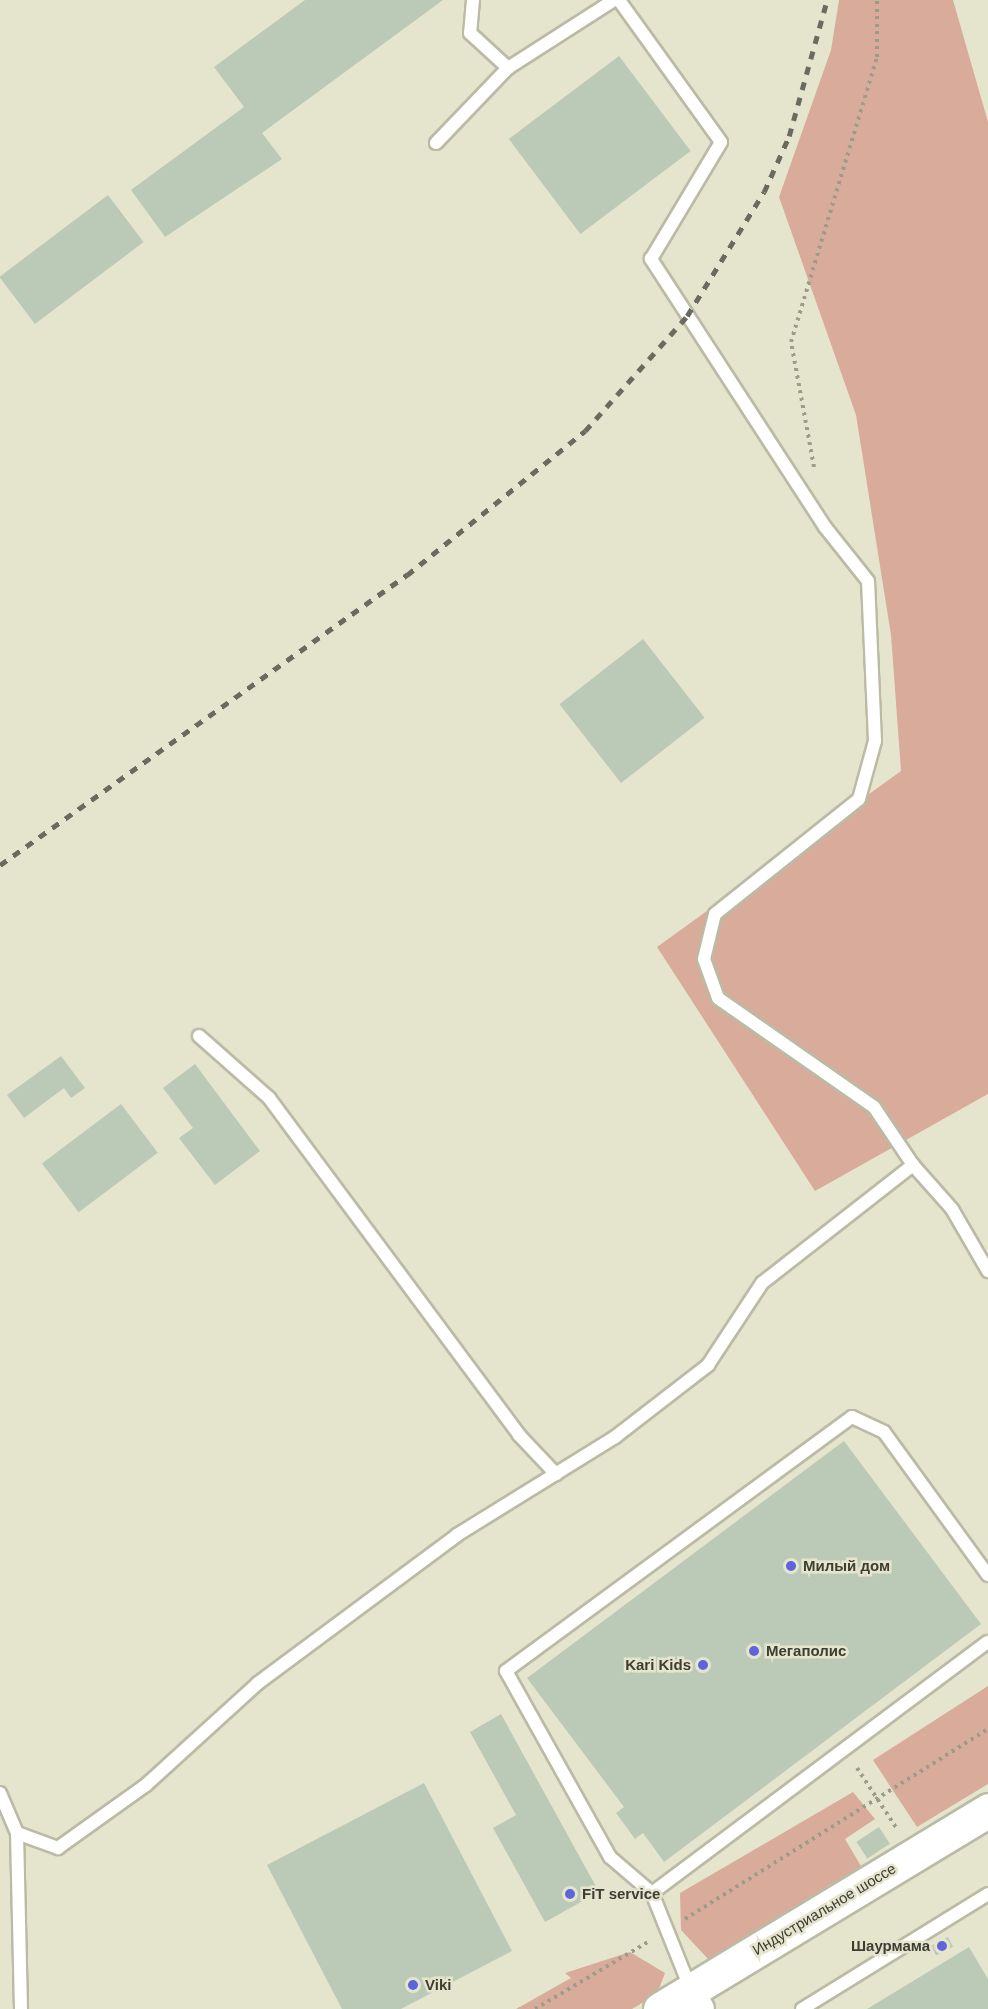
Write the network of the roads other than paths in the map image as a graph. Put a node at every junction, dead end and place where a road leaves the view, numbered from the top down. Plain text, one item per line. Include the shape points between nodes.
1 (473, 0) edge
2 (614, 0) edge
3 (619, 0) edge
4 (508, 68) junction
5 (436, 143) dead end
6 (200, 1036) dead end
7 (913, 1165) junction
8 (988, 1271) edge
9 (556, 1474) junction
10 (988, 1575) edge
11 (988, 1642) edge
12 (0, 1793) edge
13 (988, 1810) edge
14 (17, 1833) junction
15 (652, 1893) junction
16 (988, 1894) edge
17 (696, 1999) edge
18 (21, 2009) edge
19 (660, 2009) edge
20 (802, 2009) edge

1 - 4 lane via 470,33
2 - 4 lane
3 - 7 lane via 721,142 651,259 825,527 868,581 875,741 859,800 716,914 704,959 718,998 874,1107
4 - 5 lane
6 - 9 lane via 269,1098 519,1436
7 - 8 lane via 952,1209
7 - 9 lane via 762,1283 708,1365 615,1437
9 - 14 lane via 458,1535 258,1683 147,1785 58,1848
10 - 15 lane via 884,1432 852,1418 506,1671 610,1857
11 - 15 lane
12 - 14 lane
13 - 17 main road, Индустриальное шоссе via 914,1854
14 - 18 lane
15 - 17 lane
16 - 20 lane
17 - 19 main road, Индустриальное шоссе

